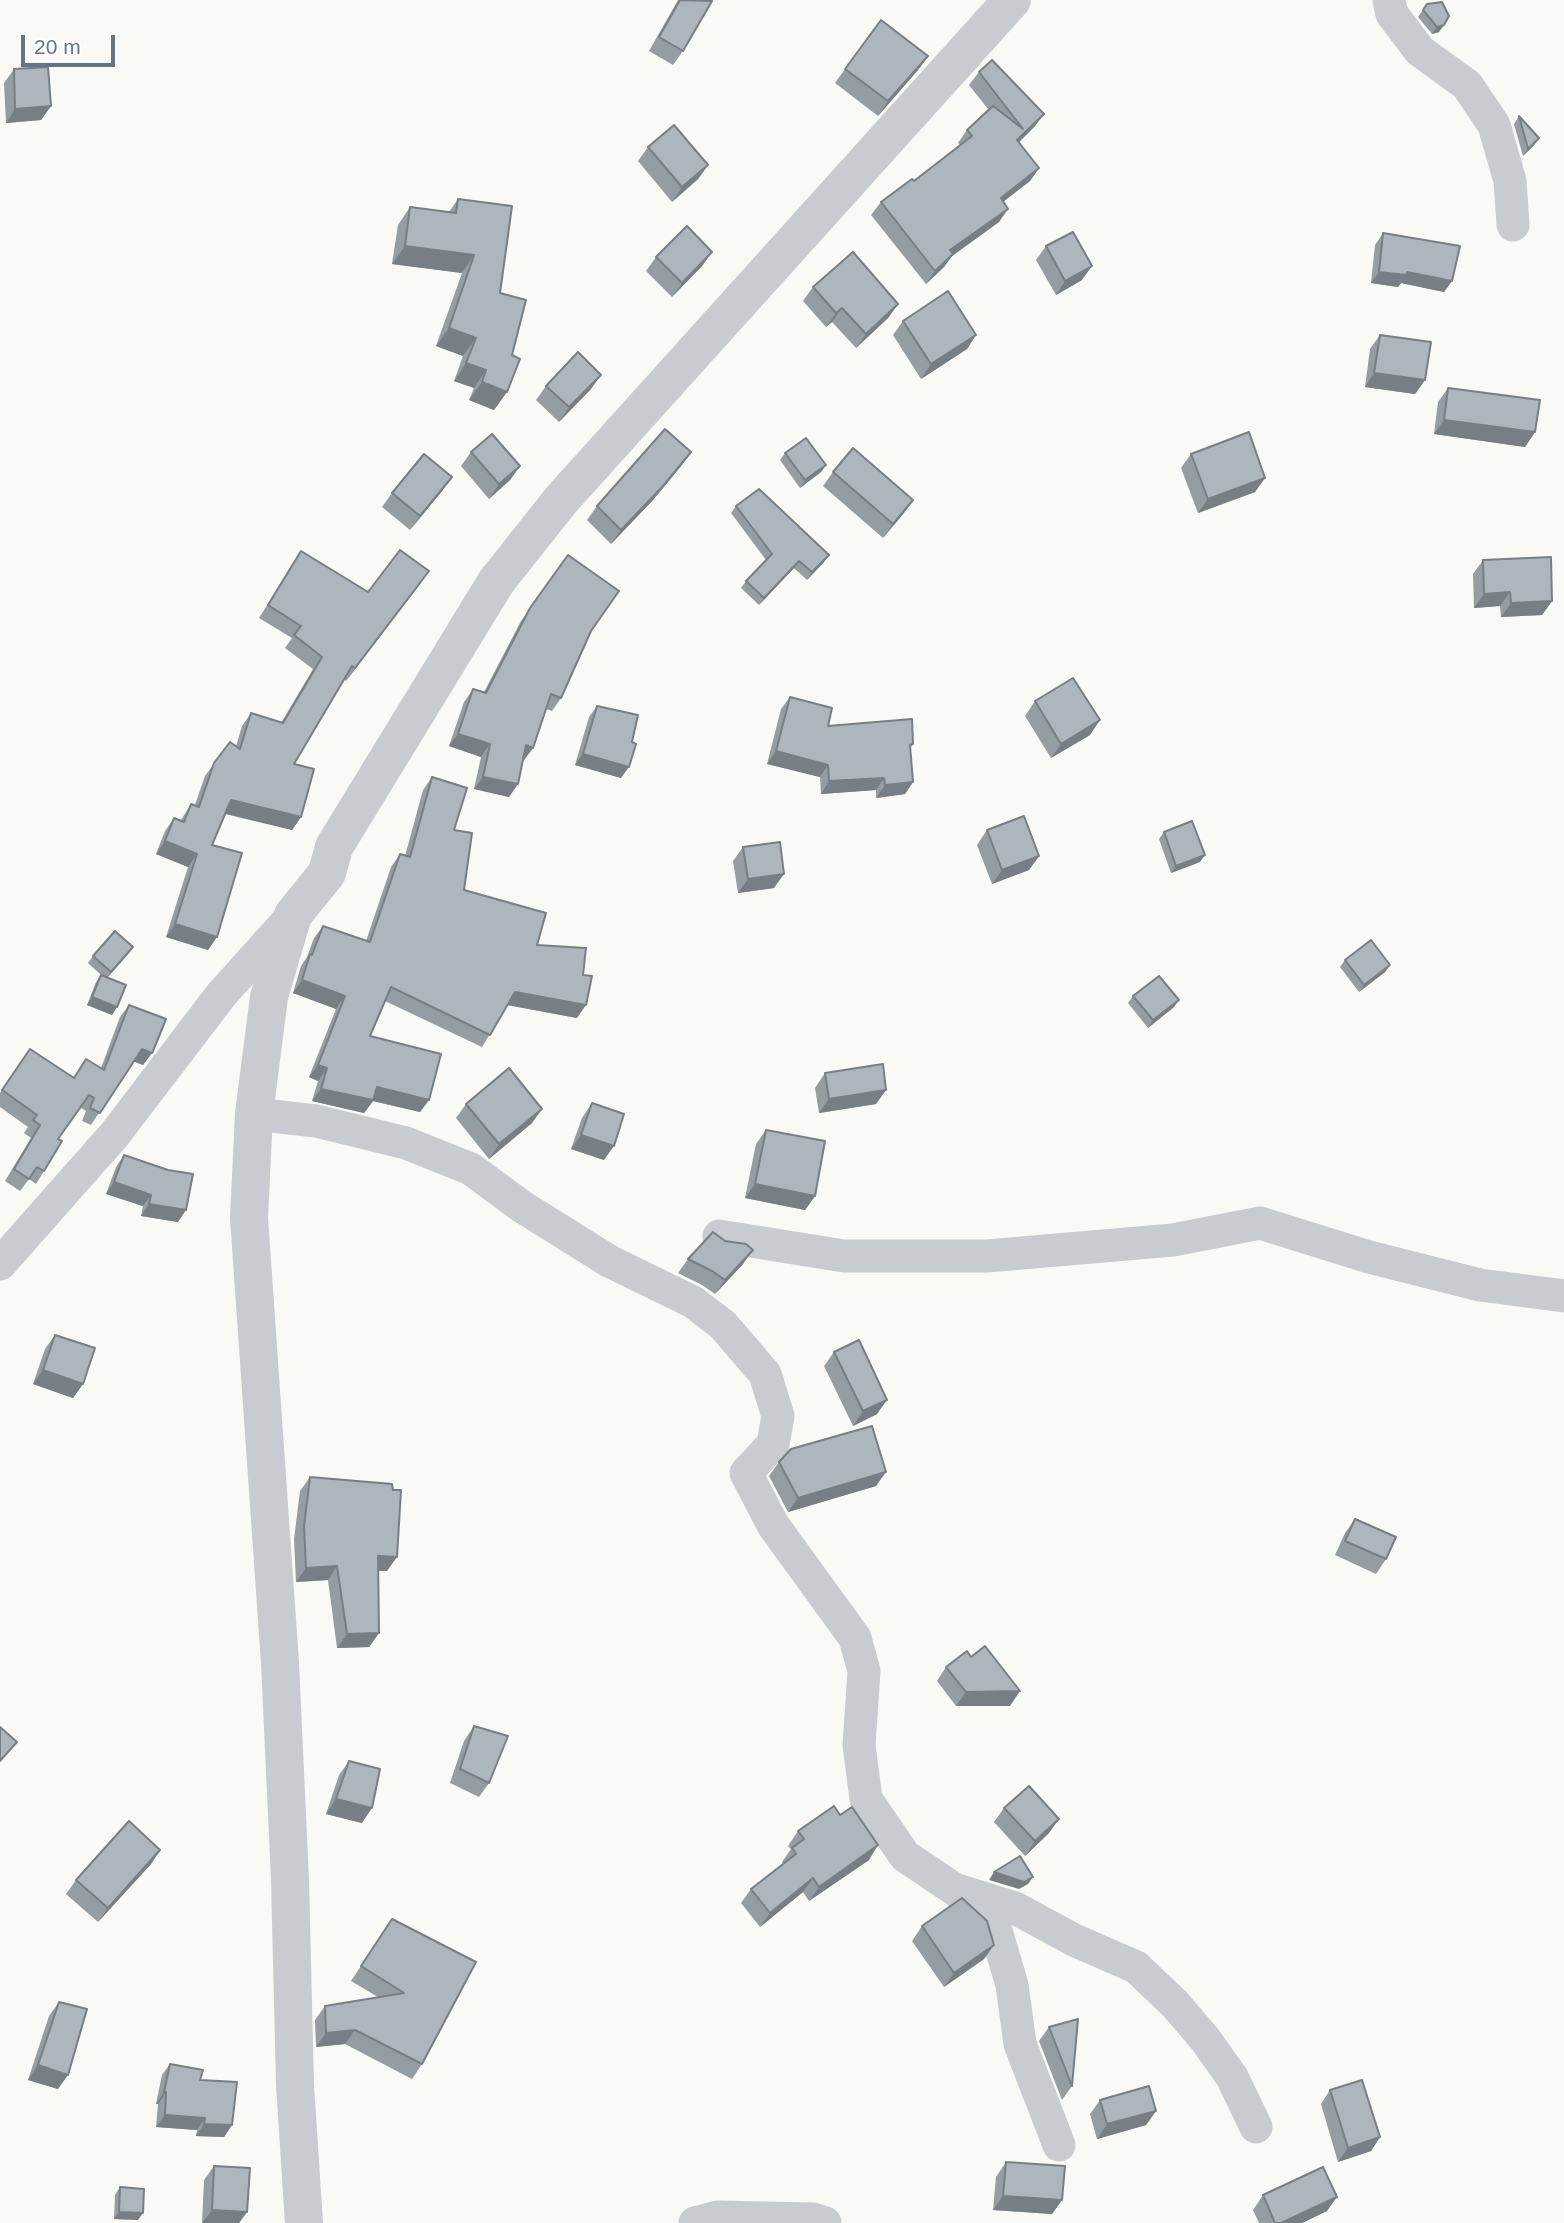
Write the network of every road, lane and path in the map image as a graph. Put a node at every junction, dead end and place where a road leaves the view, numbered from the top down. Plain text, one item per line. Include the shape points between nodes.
1 (1012, 0) edge
2 (1389, 0) edge
3 (1513, 225) dead end
4 (293, 915) junction
5 (254, 1114) junction
6 (719, 1237) edge
7 (0, 1264) edge
8 (1564, 1296) edge
9 (954, 1889) junction
10 (1256, 2127) dead end
11 (1059, 2145) dead end
12 (304, 2223) edge
13 (695, 2223) edge
14 (825, 2223) edge

1 - 4 street via 561,500 496,582 334,847 327,873
2 - 3 street via 1392,14 1420,51 1467,85 1494,125 1510,181
4 - 5 street via 269,997
4 - 7 street via 220,995 115,1134
5 - 9 street via 316,1121 381,1136 471,1169 609,1261 693,1302 723,1325 765,1374 778,1416 773,1444 746,1473 773,1525 855,1638 864,1671 859,1745 866,1799 905,1856
5 - 12 street via 249,1218 280,1663
6 - 8 street via 844,1256 987,1256 1173,1240 1260,1223 1479,1285
9 - 10 street via 1015,1908 1136,1967 1205,2039 1232,2077
9 - 11 street via 994,1924 1012,1984 1020,2044
13 - 14 street via 718,2217

